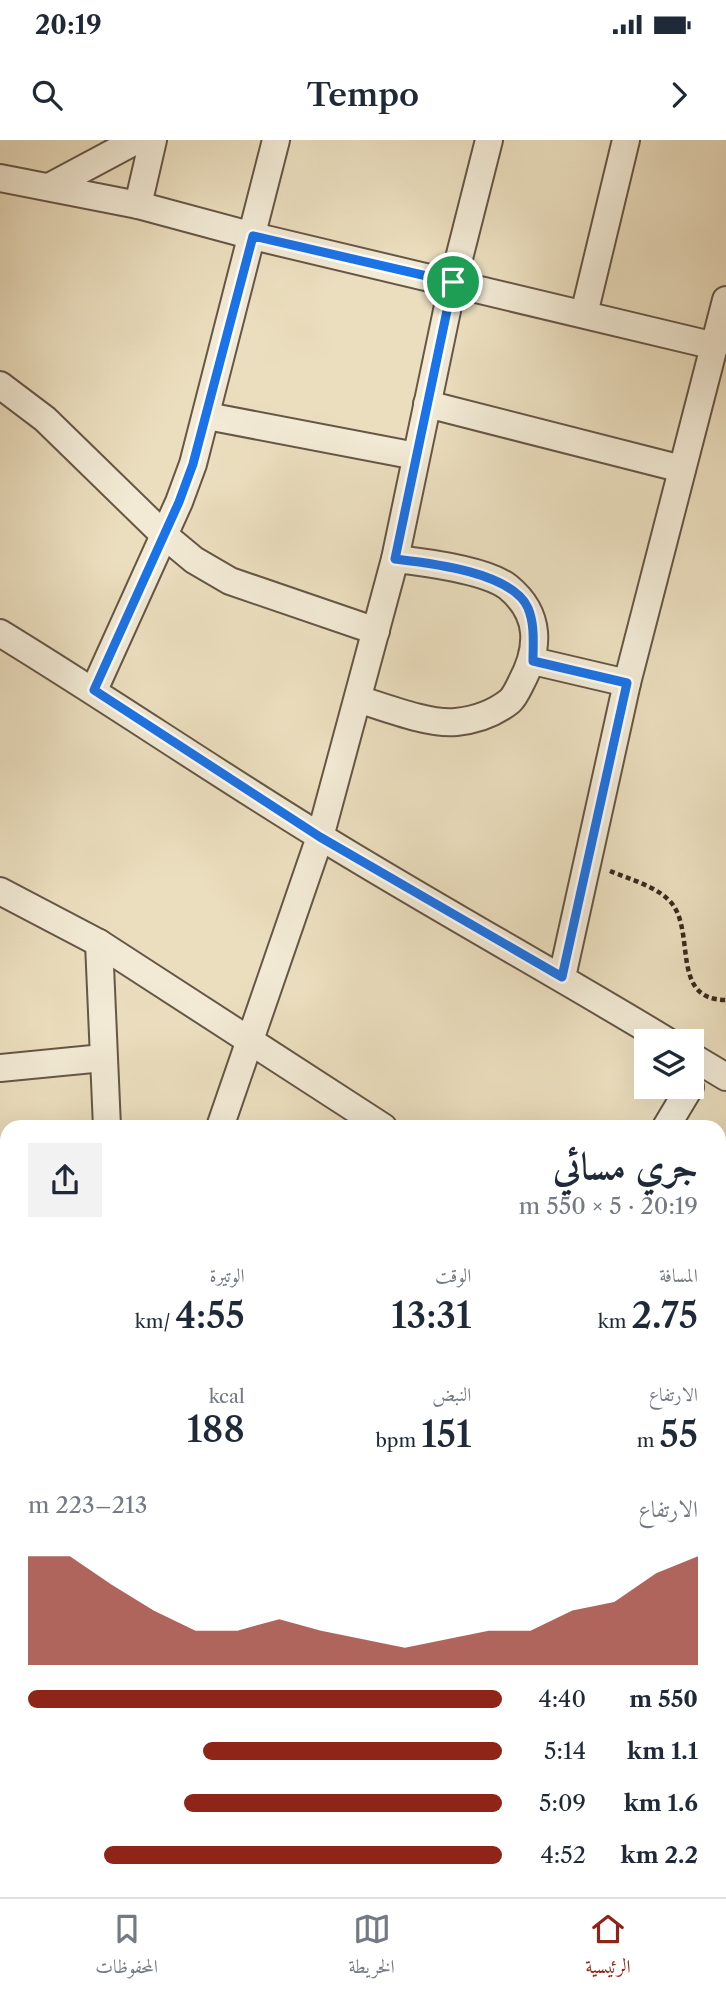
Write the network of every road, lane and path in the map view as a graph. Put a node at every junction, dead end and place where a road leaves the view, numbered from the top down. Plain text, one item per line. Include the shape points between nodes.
1 (137, 140) edge
2 (153, 140) edge
3 (276, 140) edge
4 (489, 140) edge
5 (626, 140) edge
6 (0, 178) edge
7 (49, 187) junction
8 (138, 205) junction
9 (253, 236) junction
10 (453, 282) junction
11 (726, 300) edge
12 (584, 314) junction
13 (715, 346) junction
14 (0, 386) edge
15 (427, 404) junction
16 (207, 416) junction
17 (416, 456) junction
18 (682, 469) junction
19 (164, 535) junction
20 (395, 559) junction
21 (376, 631) junction
22 (0, 633) edge
23 (533, 661) junction
24 (627, 683) junction
25 (94, 690) junction
26 (358, 699) junction
27 (320, 837) junction
28 (586, 862) junction
29 (0, 891) edge
30 (99, 943) junction
31 (562, 977) junction
32 (726, 1000) edge
33 (647, 1029) edge
34 (250, 1040) junction
35 (103, 1058) junction
36 (0, 1068) edge
37 (704, 1074) edge
38 (726, 1077) edge
39 (680, 1099) edge
40 (107, 1120) edge
41 (222, 1120) edge
42 (367, 1120) edge
43 (670, 1120) edge

1 - 7 street
2 - 8 street
3 - 9 street
4 - 10 street
5 - 12 street
6 - 7 street
7 - 8 street
8 - 9 street
9 - 10 street
9 - 16 street
10 - 12 street
10 - 15 street
11 - 13 street
12 - 13 street
13 - 18 street
14 - 19 street via 44,419
15 - 17 street
15 - 18 street
16 - 17 street
16 - 19 street
17 - 20 street
18 - 24 street
19 - 21 street via 230,581
19 - 25 street
20 - 21 street
20 - 23 street via 438,564 506,585 527,605 534,628
21 - 26 street
22 - 25 street
23 - 24 street
23 - 26 street via 513,699 491,714 454,723
24 - 28 street
25 - 27 street
26 - 27 street
27 - 31 street
27 - 34 street
28 - 31 street
28 - 32 path via 672,902 680,917 693,985 708,998
29 - 30 street
30 - 34 street
30 - 35 street
31 - 33 street
34 - 41 street
34 - 42 street
35 - 36 street
35 - 40 street
37 - 38 street
39 - 43 street

